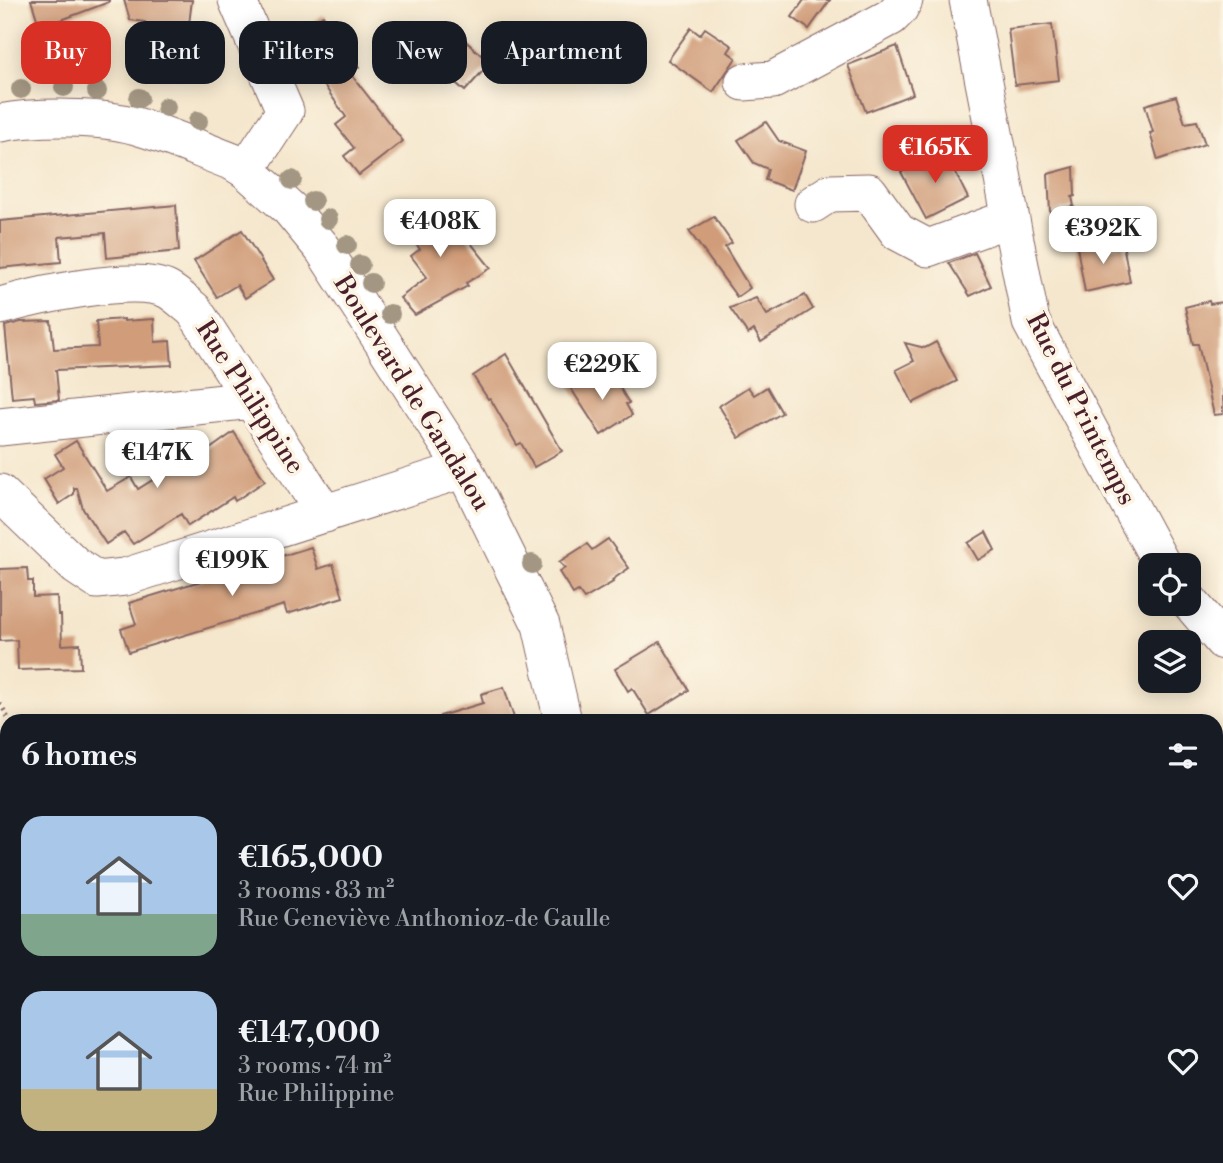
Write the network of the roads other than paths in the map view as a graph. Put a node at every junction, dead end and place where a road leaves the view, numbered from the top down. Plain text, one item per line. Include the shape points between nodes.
1 (237, 0) edge
2 (904, 0) edge
3 (968, 0) edge
4 (744, 82) dead end
5 (0, 123) edge
6 (246, 170) junction
7 (813, 204) dead end
8 (1010, 218) junction
9 (0, 306) edge
10 (252, 400) junction
11 (0, 427) edge
12 (464, 469) junction
13 (0, 493) edge
14 (325, 514) junction
15 (1156, 553) edge
16 (1201, 616) edge
17 (1223, 642) edge
18 (560, 714) edge

1 - 6 street via 285,111
2 - 4 street via 891,17 773,80
3 - 8 street, Rue du Printemps
5 - 6 street, Boulevard de Gandalou via 74,119 134,125
6 - 12 street, Boulevard de Gandalou via 290,209 323,249
7 - 8 street via 830,193 869,192 898,232 928,248
8 - 15 street, Rue du Printemps via 1031,322
9 - 10 street, Rue Philippine via 46,293 141,283 167,290 194,310
10 - 11 street
10 - 14 street, Rue Philippine
12 - 14 street
12 - 18 street, Boulevard de Gandalou via 541,625
13 - 14 street via 76,566 97,580 125,577
16 - 17 street

